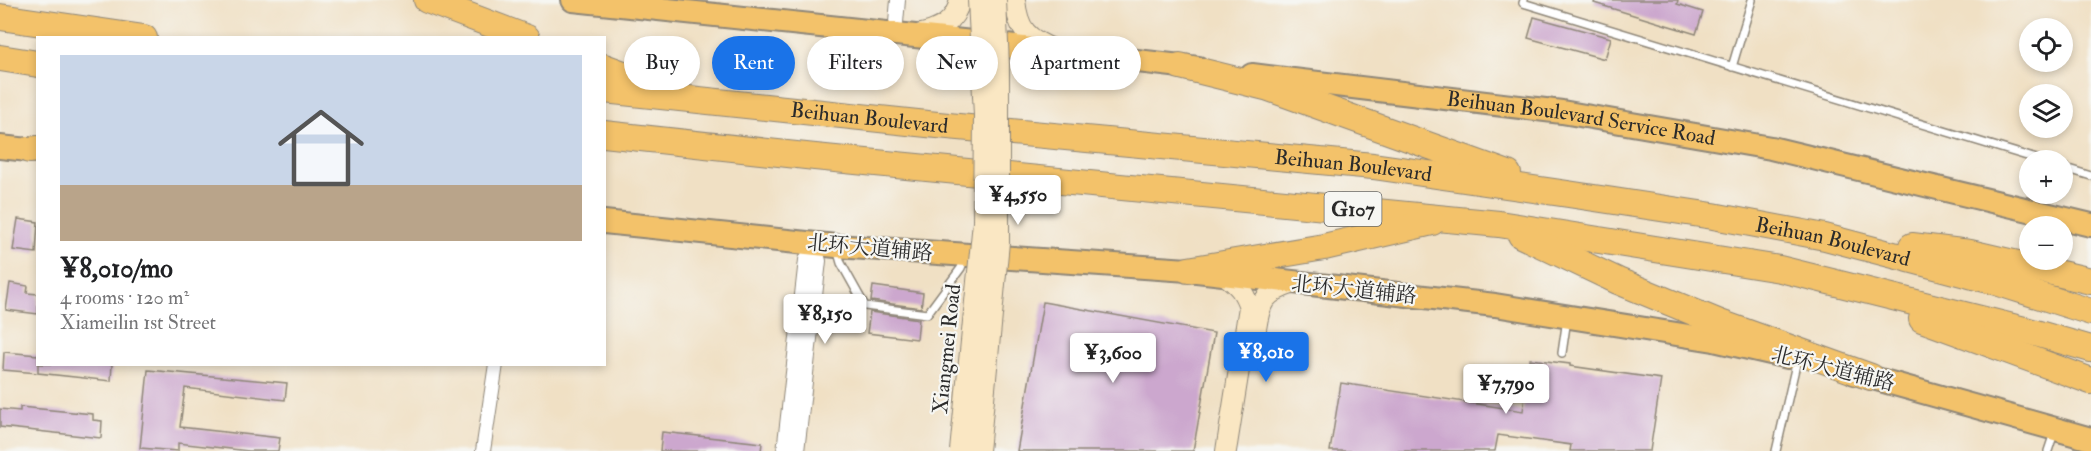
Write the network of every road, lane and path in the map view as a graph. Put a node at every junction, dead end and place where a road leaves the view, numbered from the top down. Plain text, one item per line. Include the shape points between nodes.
1 (427, 0) edge
2 (573, 0) edge
3 (898, 0) edge
4 (960, 0) edge
5 (972, 0) edge
6 (978, 0) edge
7 (996, 0) edge
8 (1002, 0) edge
9 (1015, 0) edge
10 (1524, 0) edge
11 (1752, 0) edge
12 (0, 17) edge
13 (902, 35) junction
14 (130, 36) edge
15 (522, 36) edge
16 (1028, 36) edge
17 (1010, 47) edge
18 (0, 58) edge
19 (1141, 62) edge
20 (36, 64) edge
21 (1180, 66) junction
22 (1732, 67) junction
23 (606, 68) edge
24 (606, 90) edge
25 (687, 98) junction
26 (606, 134) edge
27 (0, 147) edge
28 (35, 150) edge
29 (2019, 154) edge
30 (2073, 170) edge
31 (2091, 176) edge
32 (1568, 194) junction
33 (1449, 218) junction
34 (606, 222) edge
35 (1499, 224) junction
36 (2091, 225) edge
37 (1825, 237) junction
38 (825, 245) junction
39 (966, 256) junction
40 (1780, 269) junction
41 (1188, 270) junction
42 (1225, 275) junction
43 (2091, 281) edge
44 (1291, 284) junction
45 (865, 306) junction
46 (1254, 308) junction
47 (813, 310) junction
48 (2091, 312) edge
49 (1568, 316) junction
50 (2091, 349) edge
51 (1562, 353) dead end
52 (1797, 360) junction
53 (496, 366) edge
54 (1871, 377) junction
55 (2091, 381) edge
56 (2055, 428) junction
57 (2091, 439) edge
58 (483, 451) edge
59 (784, 451) edge
60 (797, 451) edge
61 (960, 451) edge
62 (979, 451) edge
63 (1226, 451) edge
64 (1236, 451) edge
65 (1776, 451) edge
66 (2048, 451) edge

1 - 15 highway
2 - 13 main road, Beihuan Boulevard Service Road
3 - 13 street
4 - 13 main road via 953,18 943,27
5 - 8 main road via 993,5
6 - 61 main road, Xiangmei Road, bridge via 984,91 983,222
7 - 62 main road, Xiangmei Road, bridge via 999,242
9 - 16 main road via 1017,17
10 - 22 lane via 1523,3
11 - 22 lane
12 - 14 highway
13 - 17 main road, Beihuan Boulevard Service Road
18 - 20 highway
19 - 21 main road, Beihuan Boulevard Service Road
21 - 32 highway via 1269,88
21 - 36 main road, Beihuan Boulevard Service Road via 1562,112 1771,148
22 - 29 lane
23 - 25 highway
24 - 25 highway, Beihuan Boulevard / G107
25 - 32 highway, Beihuan Boulevard / G107 via 1373,166
26 - 33 highway, Beihuan Boulevard / G107
27 - 28 main road
30 - 31 lane
32 - 37 highway, Beihuan Boulevard / G107
33 - 35 highway, Beihuan Boulevard / G107
33 - 41 highway via 1324,247
34 - 38 main road, 北环大道辅路
35 - 40 highway, Beihuan Boulevard / G107
35 - 54 highway via 1618,281 1720,323
37 - 43 highway via 1970,253
37 - 48 highway, Beihuan Boulevard / G107 via 1996,282
38 - 39 main road, 北环大道辅路
38 - 45 lane via 841,263
38 - 47 street
38 - 59 street via 806,260
39 - 41 main road, 北环大道辅路
39 - 45 lane via 927,314
40 - 50 highway, Beihuan Boulevard / G107
40 - 55 highway
41 - 42 main road, 北环大道辅路
42 - 44 main road, 北环大道辅路
42 - 46 main road via 1238,285
44 - 46 main road via 1271,292
44 - 49 main road, 北环大道辅路
45 - 47 lane via 840,303
46 - 63 main road
46 - 64 main road
47 - 60 street
49 - 51 lane
49 - 52 main road, 北环大道辅路 via 1714,340
52 - 54 main road, 北环大道辅路
52 - 65 lane
53 - 58 street
54 - 56 main road, 北环大道辅路
56 - 57 main road, 北环大道辅路
56 - 66 lane

